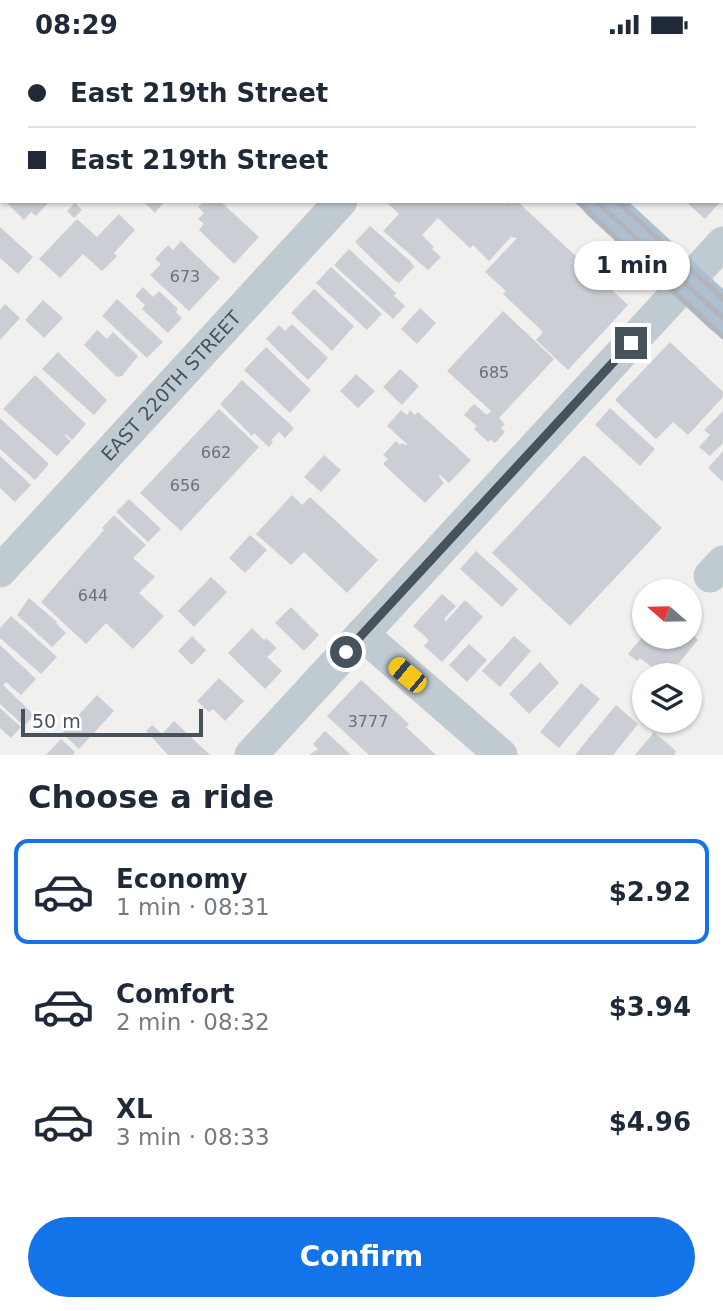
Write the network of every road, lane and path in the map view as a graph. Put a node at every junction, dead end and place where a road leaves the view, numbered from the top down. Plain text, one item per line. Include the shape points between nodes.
1 (339, 203) edge
2 (602, 203) edge
3 (723, 243) edge
4 (687, 282) junction
5 (723, 315) edge
6 (0, 571) edge
7 (362, 634) junction
8 (251, 754) edge
9 (501, 754) edge

1 - 6 street, EAST 220TH STREET
2 - 4 main road
3 - 4 street
4 - 5 main road
4 - 7 street
7 - 8 street
7 - 9 street

